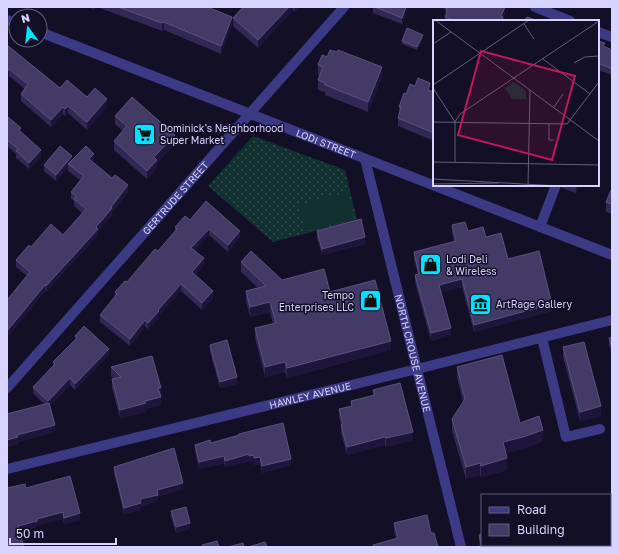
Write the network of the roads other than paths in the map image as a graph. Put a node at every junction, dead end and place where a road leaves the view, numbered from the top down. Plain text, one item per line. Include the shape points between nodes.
1 (344, 7) edge
2 (535, 7) edge
3 (568, 20) edge
4 (599, 32) edge
5 (48, 35) edge
6 (612, 38) edge
7 (250, 114) junction
8 (366, 159) junction
9 (433, 185) edge
10 (435, 186) edge
11 (556, 186) edge
12 (540, 227) junction
13 (612, 255) edge
14 (612, 320) edge
15 (542, 338) junction
16 (417, 369) junction
17 (7, 388) edge
18 (600, 429) dead end
19 (7, 469) edge
20 (461, 547) edge

1 - 7 street, GERTRUDE STREET
2 - 3 street
4 - 6 street
5 - 7 street, LODI STREET
7 - 8 street, LODI STREET
7 - 17 street, GERTRUDE STREET
8 - 9 street, LODI STREET
8 - 16 street, NORTH CROUSE AVENUE
10 - 12 street, LODI STREET
11 - 12 street
12 - 13 street, LODI STREET
14 - 15 street, HAWLEY AVENUE
15 - 16 street, HAWLEY AVENUE
15 - 18 street via 566,437
16 - 19 street, HAWLEY AVENUE
16 - 20 street, NORTH CROUSE AVENUE

